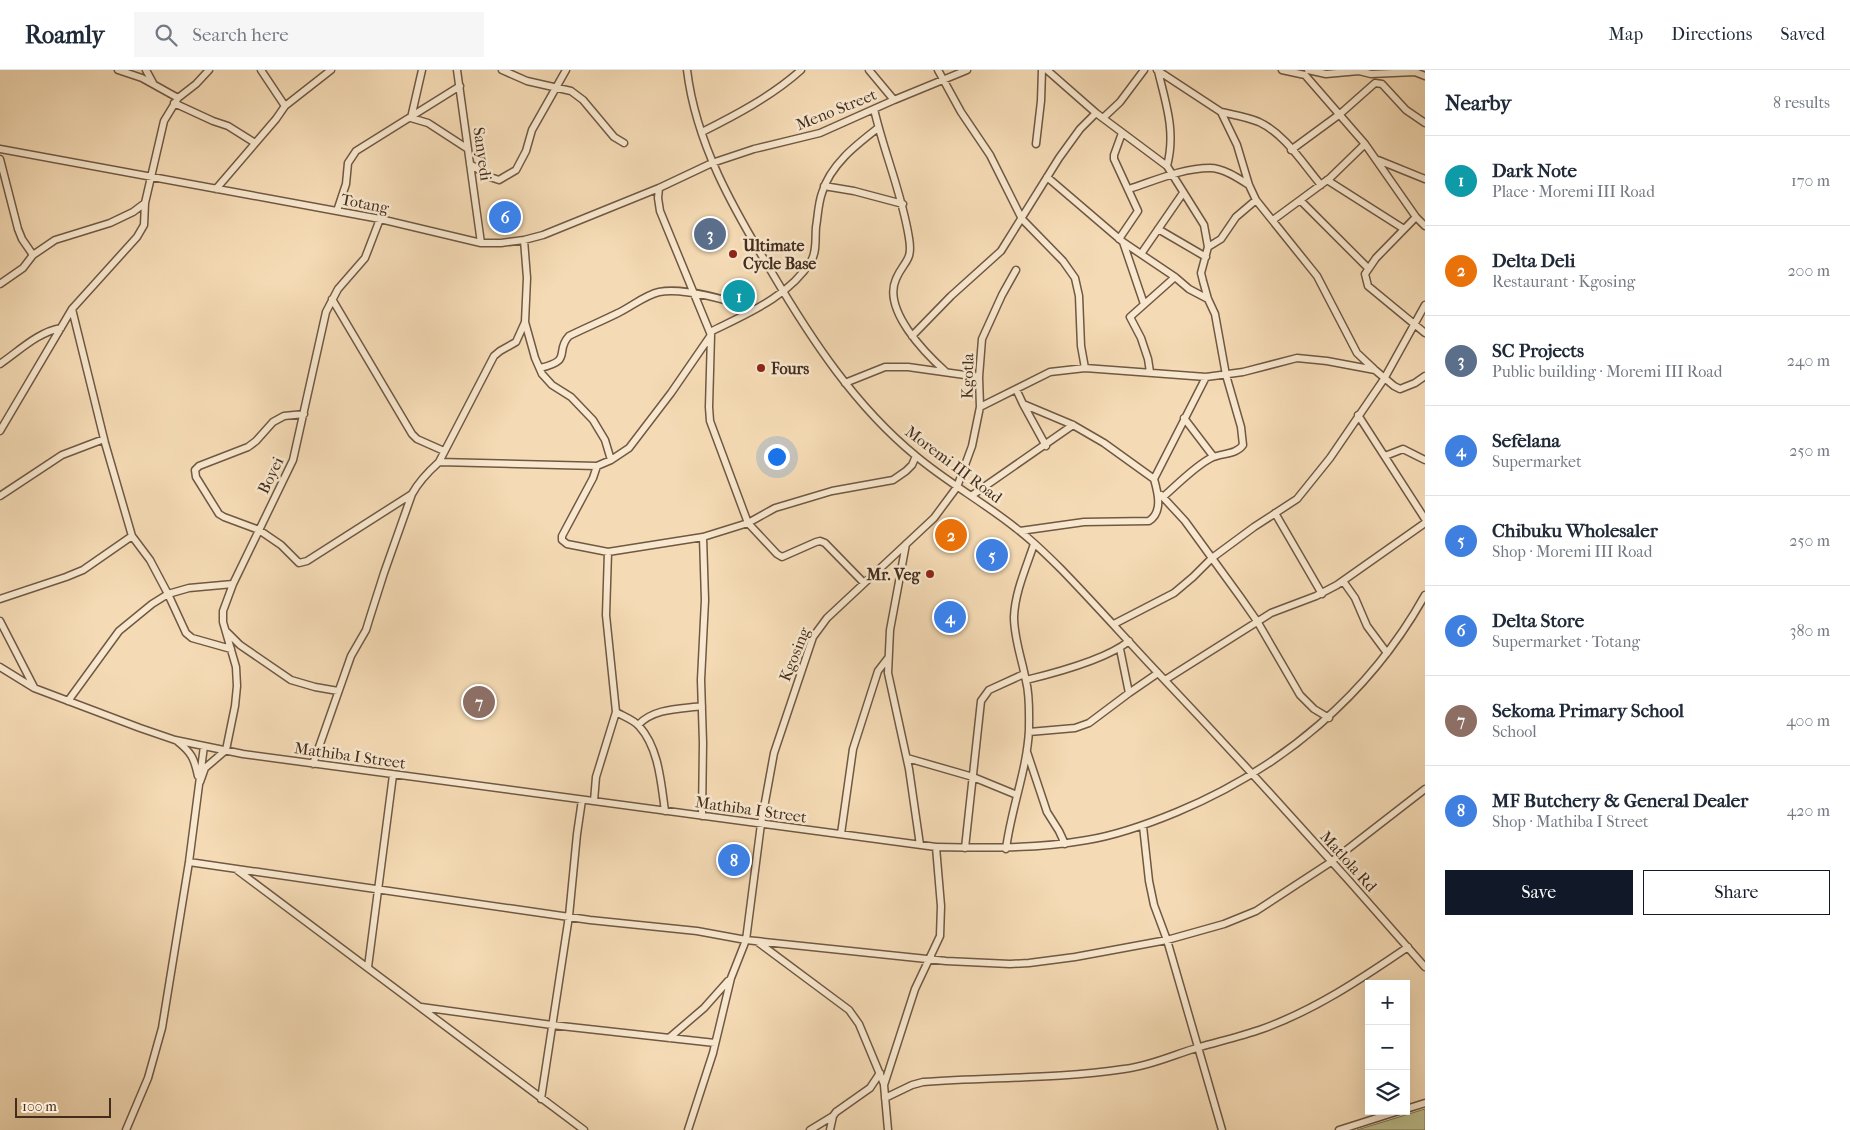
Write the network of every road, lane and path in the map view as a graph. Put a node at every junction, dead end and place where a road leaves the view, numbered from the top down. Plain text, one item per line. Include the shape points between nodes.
1 (118, 70) edge
2 (146, 70) edge
3 (209, 70) edge
4 (261, 70) edge
5 (331, 70) edge
6 (422, 70) edge
7 (457, 70) edge
8 (502, 70) edge
9 (566, 70) edge
10 (687, 70) edge
11 (801, 70) edge
12 (869, 70) edge
13 (938, 70) edge
14 (967, 70) edge
15 (1042, 70) edge
16 (1047, 70) edge
17 (1144, 70) edge
18 (1157, 70) edge
19 (1282, 70) edge
20 (1304, 72) edge
21 (1425, 76) edge
22 (942, 80) junction
23 (154, 85) junction
24 (460, 86) junction
25 (556, 86) junction
26 (894, 100) junction
27 (176, 101) junction
28 (285, 106) junction
29 (874, 109) junction
30 (1221, 112) junction
31 (1096, 113) junction
32 (1340, 114) junction
33 (411, 118) junction
34 (1103, 118) junction
35 (1425, 123) edge
36 (878, 128) junction
37 (702, 132) junction
38 (1122, 133) junction
39 (255, 142) junction
40 (624, 143) dead end
41 (1036, 144) dead end
42 (1366, 144) junction
43 (0, 149) edge
44 (468, 149) junction
45 (1292, 150) junction
46 (0, 159) edge
47 (1378, 160) junction
48 (712, 163) junction
49 (470, 164) junction
50 (1167, 166) junction
51 (1172, 174) junction
52 (151, 177) junction
53 (1047, 177) junction
54 (1425, 179) edge
55 (1327, 180) junction
56 (1249, 185) junction
57 (1321, 185) junction
58 (824, 186) junction
59 (659, 188) junction
60 (216, 189) junction
61 (1129, 189) junction
62 (1183, 193) junction
63 (1256, 200) junction
64 (1300, 201) junction
65 (145, 203) junction
66 (903, 204) junction
67 (337, 211) junction
68 (1416, 216) junction
69 (380, 219) junction
70 (1022, 219) junction
71 (1273, 220) junction
72 (1425, 226) edge
73 (1158, 229) junction
74 (1404, 230) junction
75 (524, 240) junction
76 (1121, 241) junction
77 (481, 243) junction
78 (1208, 247) junction
79 (1141, 254) junction
80 (33, 255) junction
81 (1206, 257) junction
82 (1368, 268) junction
83 (1016, 270) dead end
84 (1175, 277) junction
85 (0, 284) edge
86 (784, 293) junction
87 (694, 294) junction
88 (332, 299) junction
89 (1208, 299) junction
90 (1144, 304) junction
91 (1425, 305) edge
92 (72, 308) junction
93 (753, 309) junction
94 (525, 322) junction
95 (1414, 325) junction
96 (61, 328) junction
97 (1425, 333) edge
98 (711, 334) junction
99 (912, 336) junction
100 (0, 364) edge
101 (540, 368) junction
102 (1085, 368) junction
103 (1375, 370) junction
104 (946, 372) junction
105 (1150, 372) junction
106 (1226, 375) junction
107 (1425, 376) edge
108 (979, 377) junction
109 (1206, 377) junction
110 (1384, 379) junction
111 (845, 383) junction
112 (1016, 389) junction
113 (1023, 404) junction
114 (980, 406) junction
115 (304, 414) junction
116 (1358, 415) junction
117 (1184, 418) junction
118 (1073, 425) junction
119 (0, 430) edge
120 (104, 439) junction
121 (1046, 446) junction
122 (444, 451) junction
123 (916, 456) junction
124 (1214, 456) junction
125 (1385, 456) junction
126 (610, 460) junction
127 (1425, 460) edge
128 (439, 462) junction
129 (597, 466) junction
130 (1154, 479) junction
131 (957, 487) junction
132 (1157, 492) junction
133 (412, 494) junction
134 (0, 496) edge
135 (971, 496) junction
136 (1163, 497) junction
137 (1275, 513) junction
138 (1425, 521) edge
139 (748, 523) junction
140 (259, 530) junction
141 (1020, 531) junction
142 (132, 536) junction
143 (702, 537) junction
144 (906, 544) junction
145 (1034, 544) junction
146 (608, 552) junction
147 (1212, 558) junction
148 (1343, 580) junction
149 (864, 583) junction
150 (233, 584) junction
151 (168, 594) junction
152 (1322, 594) junction
153 (1425, 595) edge
154 (0, 599) edge
155 (1417, 609) junction
156 (1425, 612) edge
157 (0, 621) edge
158 (1257, 621) junction
159 (1114, 624) junction
160 (226, 632) junction
161 (1129, 641) junction
162 (1120, 648) junction
163 (231, 649) junction
164 (1387, 653) junction
165 (888, 658) junction
166 (0, 668) edge
167 (1158, 673) junction
168 (1025, 677) junction
169 (1165, 680) junction
170 (34, 688) junction
171 (338, 691) junction
172 (1129, 692) junction
173 (68, 701) junction
174 (702, 706) junction
175 (616, 712) junction
176 (1329, 718) junction
177 (638, 725) junction
178 (1029, 732) junction
179 (175, 740) junction
180 (204, 746) junction
181 (226, 750) junction
182 (1026, 751) junction
183 (907, 758) junction
184 (313, 764) junction
185 (1253, 774) junction
186 (393, 775) junction
187 (973, 776) junction
188 (200, 782) junction
189 (1425, 789) edge
190 (1017, 794) junction
191 (582, 800) junction
192 (594, 801) junction
193 (665, 811) junction
194 (702, 816) junction
195 (761, 824) junction
196 (1142, 826) junction
197 (841, 834) junction
198 (1065, 844) junction
199 (920, 845) junction
200 (936, 847) junction
201 (966, 848) junction
202 (1006, 849) junction
203 (189, 862) junction
204 (1331, 862) junction
205 (236, 869) junction
206 (378, 889) junction
207 (569, 916) junction
208 (746, 940) junction
209 (1167, 940) junction
210 (758, 942) junction
211 (1408, 947) junction
212 (928, 959) junction
213 (368, 967) junction
214 (1425, 967) edge
215 (731, 978) junction
216 (420, 1007) junction
217 (552, 1025) junction
218 (669, 1038) junction
219 (715, 1043) junction
220 (1198, 1048) junction
221 (880, 1073) junction
222 (884, 1085) junction
223 (541, 1098) junction
224 (885, 1098) junction
225 (1425, 1103) edge
226 (1410, 1108) edge
227 (1386, 1115) edge
228 (834, 1116) junction
229 (126, 1130) edge
230 (584, 1130) edge
231 (688, 1130) edge
232 (810, 1130) edge
233 (830, 1130) edge
234 (888, 1130) edge
235 (1222, 1130) edge
236 (1339, 1130) edge

1 - 23 street
2 - 23 street
3 - 27 street
4 - 28 street
5 - 28 street
6 - 33 street
7 - 24 street, Sanyedi
8 - 25 street via 527,81
9 - 25 street
10 - 37 street, Moremi III Road
11 - 37 street via 772,92
12 - 26 street
13 - 22 street
14 - 22 street, Meno Street
15 - 41 street
16 - 31 street
17 - 34 street via 1120,102
18 - 30 street
18 - 50 street via 1172,137
19 - 20 street
20 - 21 street via 1415,72
20 - 32 street
22 - 26 street, Meno Street
22 - 70 street via 990,155
23 - 27 street
24 - 33 street
24 - 44 street, Sanyedi
25 - 40 street via 583,100 614,137
25 - 49 street via 532,130 516,170 499,180
26 - 29 street, Meno Street
27 - 39 street
27 - 52 street via 164,121
28 - 39 street
29 - 36 street
29 - 48 street, Meno Street via 820,133
30 - 45 street via 1260,123
30 - 56 street via 1238,145
31 - 34 street
31 - 53 street via 1080,128
32 - 35 street via 1377,83
32 - 42 street
32 - 45 street
33 - 44 street via 428,123
33 - 67 street via 349,158 346,184
34 - 38 street
36 - 58 street via 842,160
36 - 66 street
37 - 48 street, Moremi III Road
38 - 50 street
38 - 61 street via 1114,157
39 - 60 street
42 - 47 street
42 - 55 street
43 - 52 street, Totang
44 - 49 street, Sanyedi
45 - 57 street
46 - 80 street via 20,234
47 - 54 street
47 - 68 street
48 - 59 street, Totang
48 - 86 street, Moremi III Road via 735,210
49 - 77 street, Sanyedi
50 - 51 street
51 - 56 street via 1210,168
51 - 61 street
51 - 62 street
52 - 60 street, Totang
52 - 65 street
53 - 70 street
53 - 76 street
55 - 57 street
55 - 74 street
56 - 63 street
57 - 64 street
58 - 66 street
58 - 86 street via 814,256
59 - 75 street, Totang
59 - 87 street via 660,211
60 - 67 street, Totang
61 - 76 street via 1138,211
62 - 73 street
62 - 78 street via 1204,225
63 - 71 street
63 - 78 street via 1236,217 1221,239
64 - 71 street
64 - 82 street
65 - 80 street via 110,223 55,240
65 - 92 street via 144,225 137,237
66 - 99 street via 910,248 909,257 895,280 894,293 898,310
67 - 69 street, Totang
68 - 72 street
68 - 74 street
69 - 77 street, Totang
69 - 88 street, Boyei via 366,258
70 - 99 street via 996,257 964,283
70 - 102 street via 1063,260 1075,278
71 - 103 street via 1317,276 1357,353
73 - 79 street
73 - 81 street
74 - 82 street
75 - 77 street, Totang
75 - 94 street via 527,278
76 - 79 street
76 - 90 street
78 - 81 street
79 - 84 street
80 - 85 street via 23,268
81 - 89 street via 1201,273
82 - 95 street via 1365,274 1368,286
83 - 108 street, Kgotla via 982,339
84 - 89 street
84 - 90 street
86 - 93 street
86 - 111 street, Moremi III Road
87 - 93 street
87 - 98 street
87 - 101 street via 657,293 569,336 561,358 553,365
88 - 115 street, Boyei via 323,324
88 - 122 street via 412,434
89 - 106 street via 1218,326
90 - 105 street via 1130,317 1141,338
91 - 95 street
92 - 96 street
92 - 120 street
93 - 98 street
94 - 101 street
94 - 122 street via 516,342 494,356
95 - 97 street
95 - 110 street
96 - 100 street via 40,336
96 - 119 street
98 - 126 street via 671,394 629,448
98 - 139 street via 710,421
99 - 104 street
101 - 126 street via 552,385 571,397 593,420 605,440
102 - 105 street
102 - 112 street via 1050,372
103 - 106 street via 1298,358
103 - 110 street
104 - 108 street
104 - 111 street via 885,367
105 - 109 street
106 - 109 street
106 - 124 street via 1243,445 1240,449
107 - 110 street via 1400,389
108 - 114 street, Kgotla
109 - 117 street
110 - 116 street
111 - 123 street, Moremi III Road
112 - 113 street
112 - 114 street
113 - 118 street
113 - 121 street
114 - 131 street, Kgotla via 966,468
115 - 140 street, Boyei via 293,460
115 - 140 street via 284,416 273,422 248,447 195,470 219,514
116 - 125 street
116 - 137 street via 1330,458 1297,499
117 - 124 street
117 - 130 street
118 - 121 street
118 - 130 street
120 - 134 street via 62,455
120 - 142 street
121 - 135 street
122 - 128 street
123 - 131 street, Moremi III Road
123 - 139 street via 906,472 893,480 832,491 774,508
124 - 136 street
125 - 127 street via 1403,449
125 - 138 street
126 - 129 street
128 - 129 street
128 - 133 street
129 - 146 street via 562,540 567,544
130 - 132 street
131 - 135 street, Moremi III Road
131 - 144 street, Kgosing via 934,518
132 - 136 street
132 - 141 street via 1158,510 1149,521 1084,522
133 - 140 street via 304,562 296,561 281,545
133 - 171 street via 366,630 351,656
135 - 141 street, Moremi III Road
136 - 147 street via 1185,520
137 - 147 street
137 - 152 street
138 - 148 street
139 - 143 street
139 - 149 street via 782,557 816,542 825,543
140 - 150 street, Boyei
141 - 145 street, Moremi III Road
142 - 151 street
142 - 154 street via 83,570
143 - 146 street
143 - 174 street via 705,600
144 - 149 street, Kgosing
144 - 165 street
145 - 159 street, Moremi III Road
145 - 168 street via 1014,618
146 - 175 street via 606,615
147 - 158 street
147 - 159 street via 1194,578 1174,593
148 - 152 street
148 - 164 street via 1367,626
149 - 195 street, Kgosing via 827,618 813,637 774,753
150 - 151 street via 189,588
150 - 160 street, Boyei via 223,611
151 - 163 street via 188,636
151 - 173 street via 120,631
152 - 158 street
153 - 155 street, Mathiba I Street
155 - 156 street
155 - 164 street, Mathiba I Street
157 - 170 street
158 - 169 street
158 - 176 street via 1300,695
159 - 161 street, Moremi III Road
160 - 163 street, Boyei
160 - 171 street via 291,680
161 - 162 street
161 - 167 street, Moremi III Road
162 - 168 street via 1053,672
162 - 172 street
163 - 181 street, Boyei via 237,686
164 - 176 street, Mathiba I Street
165 - 183 street via 890,687
165 - 197 street via 878,671 854,749
166 - 170 street, Mathiba I Street
167 - 169 street, Moremi III Road
167 - 172 street
168 - 178 street
168 - 187 street via 989,690 981,701
169 - 185 street, Moremi III Road
170 - 173 street, Mathiba I Street
171 - 184 street
172 - 178 street via 1089,723 1075,728
173 - 179 street, Mathiba I Street
174 - 177 street via 656,712
174 - 194 street
175 - 177 street
175 - 192 street via 596,777
176 - 185 street, Mathiba I Street
177 - 193 street via 656,760
178 - 182 street
179 - 180 street, Mathiba I Street
179 - 188 street via 194,758
180 - 181 street, Mathiba I Street
180 - 188 street
181 - 184 street, Mathiba I Street
181 - 188 street via 205,768
182 - 190 street
182 - 198 street via 1047,812
183 - 187 street
183 - 199 street
184 - 186 street, Mathiba I Street
185 - 196 street, Mathiba I Street via 1210,798
185 - 204 street, Matlola Rd
186 - 191 street, Mathiba I Street
186 - 206 street
187 - 190 street
187 - 201 street
188 - 203 street
189 - 204 street
190 - 202 street
191 - 192 street, Mathiba I Street
191 - 207 street
192 - 193 street, Mathiba I Street
193 - 194 street, Mathiba I Street
194 - 195 street, Mathiba I Street
195 - 197 street, Mathiba I Street
195 - 208 street, Kgosing
196 - 198 street, Mathiba I Street
196 - 209 street via 1148,881
197 - 199 street, Mathiba I Street
198 - 202 street, Mathiba I Street
199 - 200 street, Mathiba I Street
200 - 201 street, Mathiba I Street
200 - 212 street via 941,926 938,942
201 - 202 street, Mathiba I Street
203 - 205 street
203 - 229 street via 162,1028 148,1078
204 - 209 street via 1244,917
204 - 211 street, Matlola Rd
205 - 206 street
205 - 213 street
206 - 207 street
206 - 213 street
207 - 208 street
207 - 217 street
208 - 210 street
208 - 215 street, Kgosing
209 - 212 street via 1029,963
209 - 220 street
210 - 212 street
210 - 221 street via 848,1010 859,1024
211 - 214 street, Matlola Rd
211 - 220 street via 1347,988 1301,1012 1263,1029
212 - 222 street
213 - 216 street
215 - 218 street via 704,1008
215 - 219 street
216 - 217 street
216 - 223 street
217 - 218 street
217 - 223 street
218 - 219 street
219 - 231 street
220 - 224 street via 1126,1069 923,1082
220 - 235 street
221 - 222 street
221 - 228 street via 870,1088
222 - 224 street
223 - 230 street
224 - 234 street
225 - 226 street
227 - 236 street
228 - 232 street
228 - 233 street

